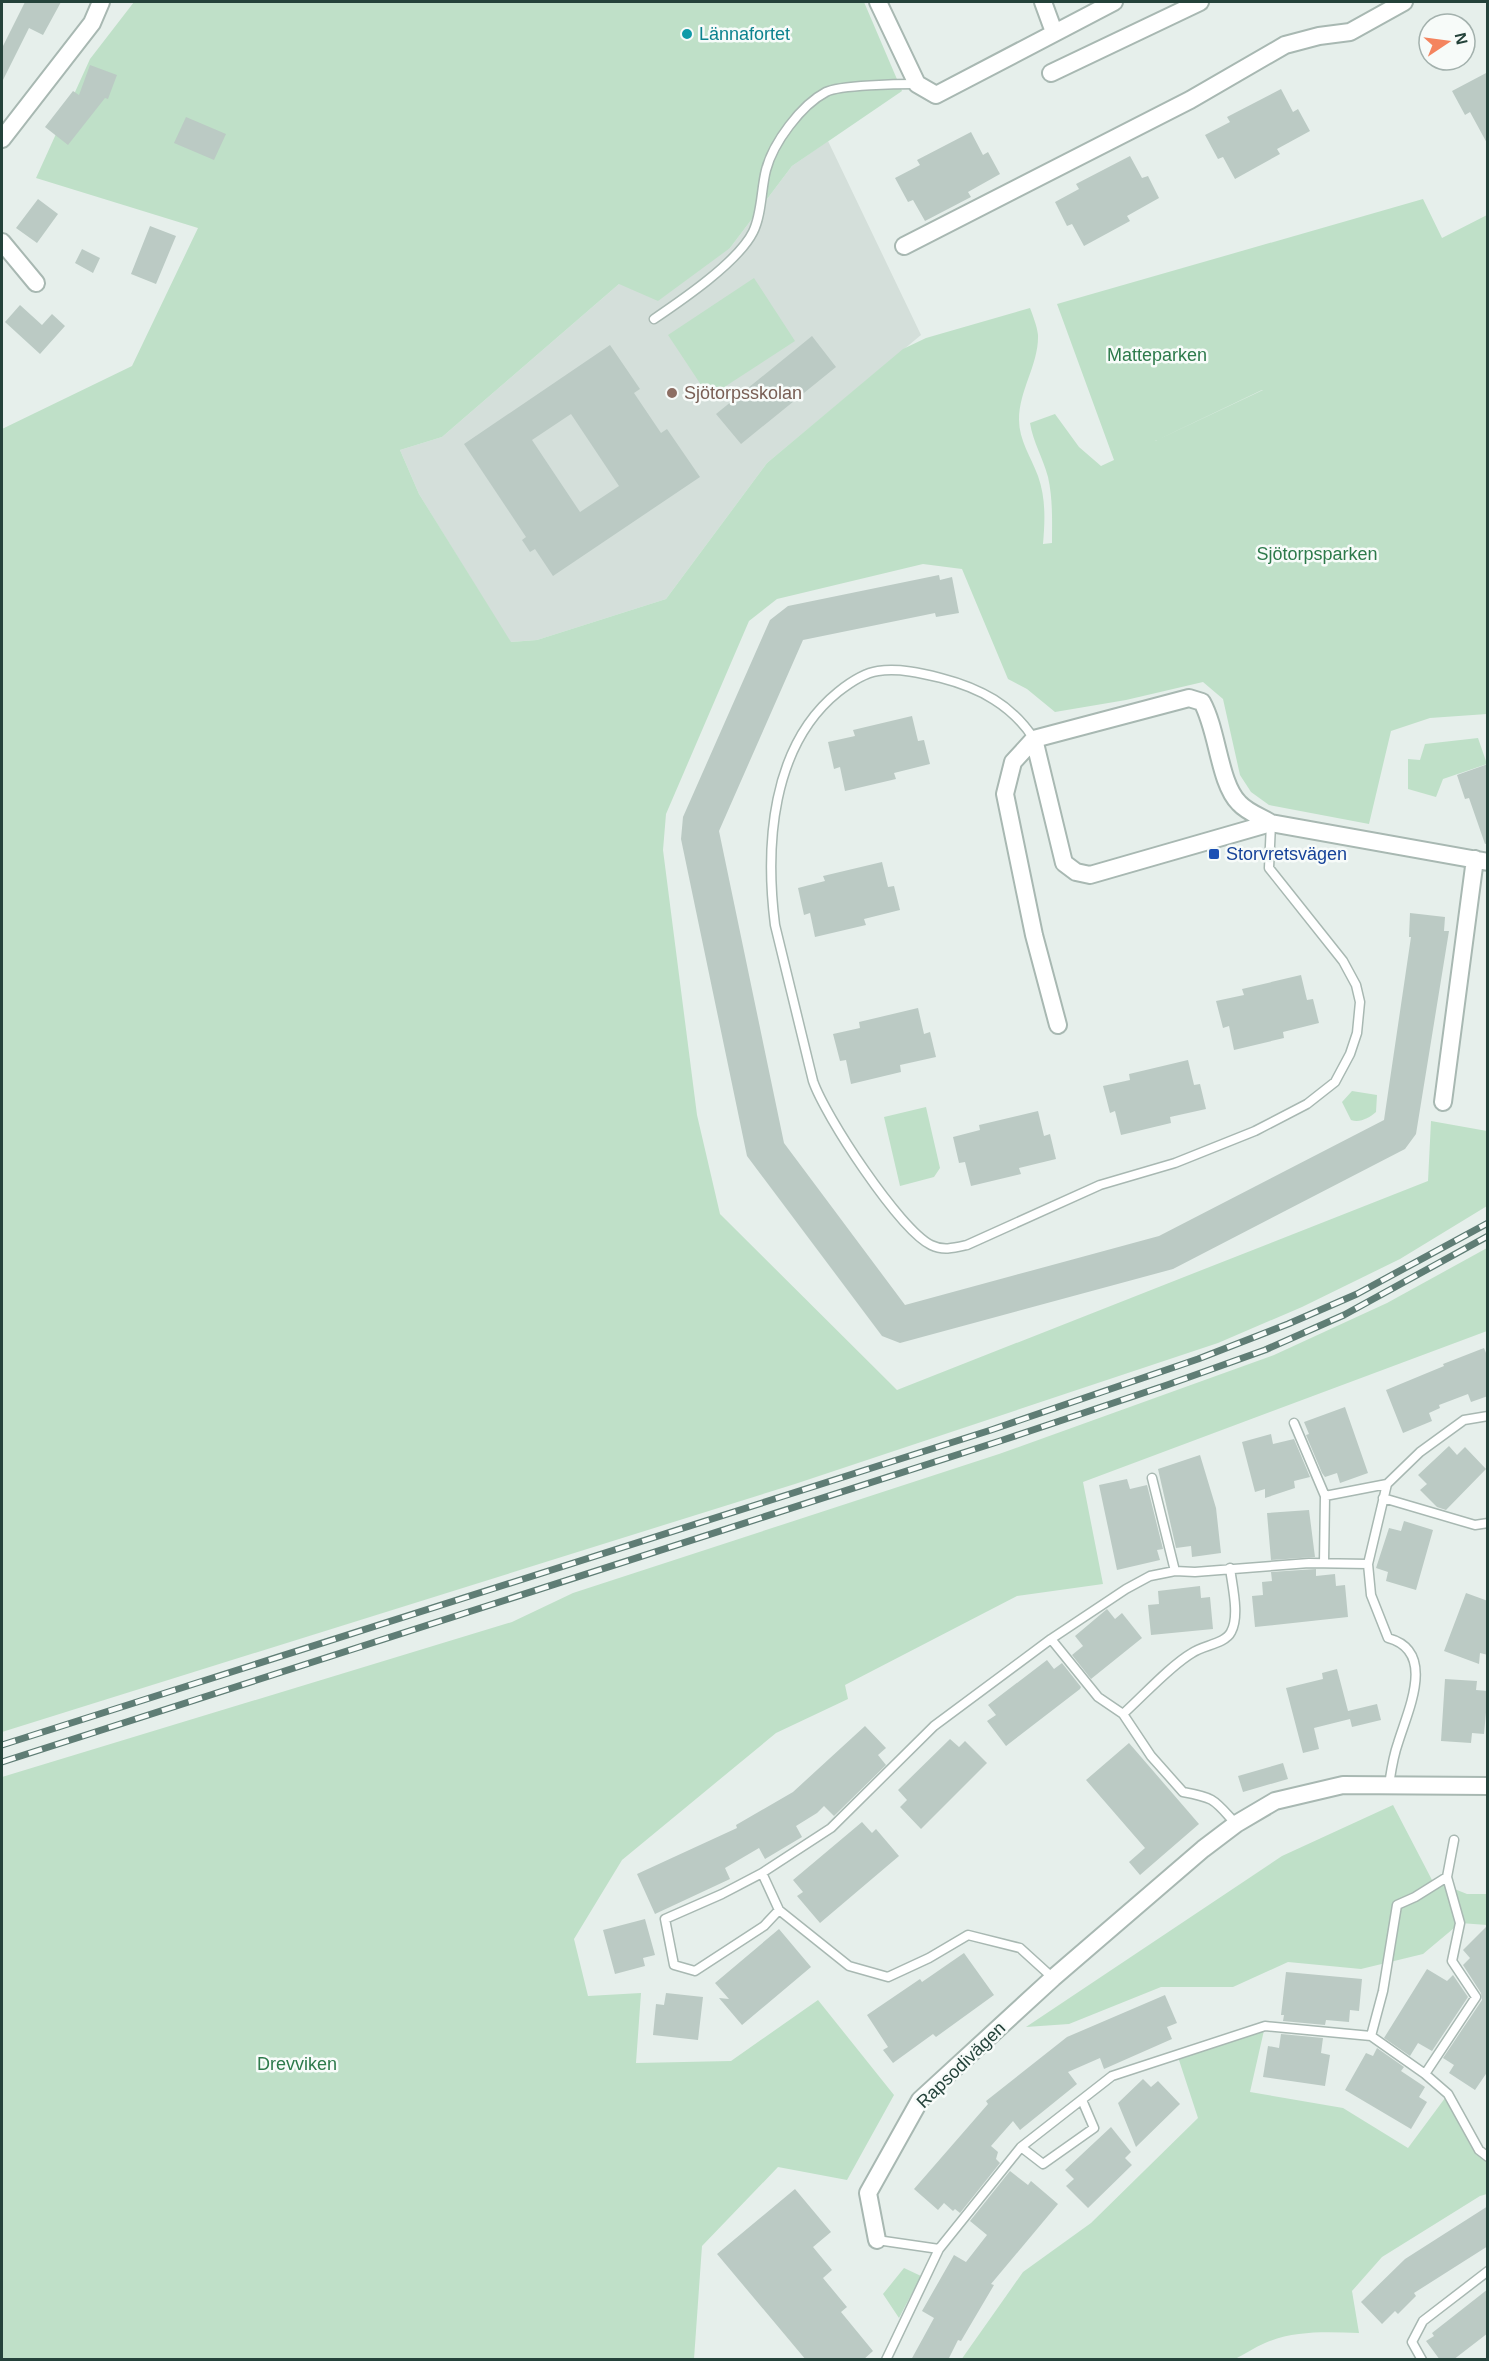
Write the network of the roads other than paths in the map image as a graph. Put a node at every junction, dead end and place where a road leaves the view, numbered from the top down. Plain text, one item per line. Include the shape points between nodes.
1 (101, 2) edge
2 (878, 2) edge
3 (1043, 2) edge
4 (1114, 2) edge
5 (1200, 2) edge
6 (1404, 2) edge
7 (1054, 32) junction
8 (1051, 73) dead end
9 (917, 84) junction
10 (2, 139) edge
11 (2, 242) edge
12 (904, 246) dead end
13 (36, 283) dead end
14 (654, 319) dead end
15 (1034, 739) junction
16 (1271, 823) junction
17 (1481, 861) edge
18 (1059, 1025) dead end
19 (1443, 1102) dead end
20 (1488, 1416) edge
21 (1294, 1423) dead end
22 (1152, 1478) dead end
23 (1387, 1484) junction
24 (1325, 1496) junction
25 (1383, 1498) junction
26 (1488, 1522) edge
27 (1324, 1563) junction
28 (1368, 1564) junction
29 (1230, 1568) junction
30 (1175, 1570) junction
31 (1051, 1639) junction
32 (1123, 1714) junction
33 (1389, 1785) junction
34 (1488, 1786) edge
35 (1236, 1824) junction
36 (1454, 1840) dead end
37 (762, 1873) junction
38 (1447, 1878) junction
39 (779, 1910) junction
40 (1053, 1978) junction
41 (1371, 2036) junction
42 (1425, 2074) junction
43 (1082, 2100) junction
44 (1021, 2147) junction
45 (1488, 2157) edge
46 (877, 2240) joint
47 (939, 2249) junction
48 (1488, 2271) edge
49 (886, 2360) edge
50 (1422, 2360) edge

1 - 10 street via 92,23
2 - 9 street
3 - 7 street
4 - 7 street
5 - 8 street
6 - 12 street via 1350,32 1285,45 1190,100
7 - 9 street via 936,95
9 - 14 lane via 827,91 792,120 767,167 754,231 743,248 694,291
11 - 13 street
15 - 16 street via 1189,698 1202,702 1211,718 1230,793 1240,806
15 - 16 street via 1064,863 1076,872 1090,875
15 - 16 lane via 1002,702 972,688 917,672 878,671 844,687 802,730 777,798 772,872 774,914 818,1096 897,1214 933,1246 943,1249 967,1245 1083,1191 1175,1163 1239,1138 1290,1114 1335,1082 1354,1044 1360,1002 1356,985 1343,961 1269,868
15 - 18 street via 1013,762 1005,794 1034,935
16 - 17 street
17 - 19 street
20 - 23 lane via 1464,1420 1420,1452
21 - 24 lane
22 - 30 lane
23 - 24 lane
23 - 25 lane
24 - 27 lane
25 - 26 lane via 1475,1525
25 - 28 lane
27 - 28 lane
27 - 29 lane
28 - 33 lane via 1371,1595 1388,1638 1401,1641 1412,1651 1416,1669
29 - 30 lane
29 - 32 lane via 1235,1602 1231,1633 1189,1654
30 - 31 lane via 1150,1576 1126,1589
31 - 32 lane via 1098,1697
31 - 37 lane via 934,1726 831,1828
32 - 35 lane via 1151,1756 1183,1792 1211,1798
33 - 34 street, Rapsodivägen
33 - 35 street, Rapsodivägen via 1343,1785 1275,1801
35 - 40 street, Rapsodivägen
36 - 38 lane
37 - 39 lane
37 - 39 lane via 665,1919 674,1965 695,1971 765,1926
38 - 41 lane via 1397,1905 1383,1991
38 - 42 lane via 1460,1923 1452,1961 1476,1997
39 - 40 lane via 849,1966 888,1977 968,1935 1020,1948
40 - 46 street, Rapsodivägen via 920,2100 868,2193
41 - 42 lane
41 - 43 lane via 1265,2026 1113,2076
42 - 45 lane via 1448,2094 1479,2150
43 - 44 lane
43 - 44 lane via 1094,2128 1043,2164
44 - 47 lane
46 - 47 lane, Rapsodivägen
47 - 49 lane
48 - 50 lane via 1423,2321 1412,2342

